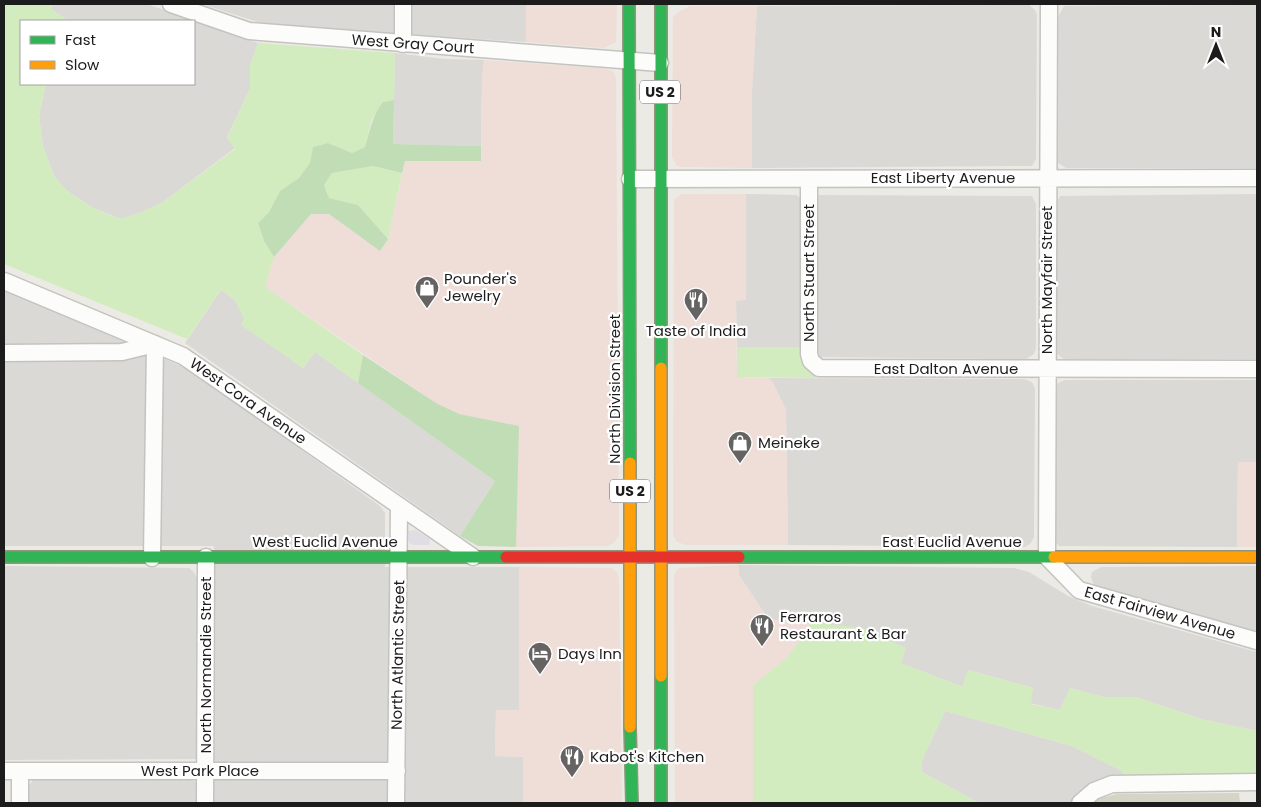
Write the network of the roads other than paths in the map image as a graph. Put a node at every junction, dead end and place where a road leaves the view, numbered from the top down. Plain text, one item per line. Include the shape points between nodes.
1 (171, 4) edge
2 (402, 4) edge
3 (629, 4) edge
4 (661, 4) edge
5 (1049, 4) edge
6 (403, 44) junction
7 (629, 61) junction
8 (660, 63) junction
9 (1048, 178) junction
10 (1257, 178) edge
11 (630, 179) junction
12 (809, 179) junction
13 (661, 180) junction
14 (4, 281) edge
15 (155, 344) junction
16 (4, 353) edge
17 (815, 366) joint
18 (1257, 369) edge
19 (1047, 370) junction
20 (399, 506) junction
21 (662, 556) junction
22 (4, 557) edge
23 (206, 557) junction
24 (646, 557) joint
25 (1047, 557) junction
26 (1257, 557) edge
27 (152, 558) junction
28 (400, 558) junction
29 (474, 558) junction
30 (630, 558) junction
31 (1257, 641) edge
32 (12, 771) edge
33 (205, 771) junction
34 (397, 771) junction
35 (1257, 782) edge
36 (20, 803) edge
37 (205, 803) edge
38 (396, 803) edge
39 (632, 803) edge
40 (661, 803) edge
41 (1080, 803) edge

1 - 6 street, West Gray Court via 249,31
2 - 6 street
3 - 7 main road, North Division Street / US 2
4 - 8 main road, US 2
5 - 9 street, North Mayfair Street
6 - 7 street, West Gray Court
7 - 8 street, West Gray Court
7 - 11 main road, North Division Street / US 2
8 - 13 main road, US 2
9 - 10 street, East Liberty Avenue
9 - 12 street, East Liberty Avenue
9 - 19 street, North Mayfair Street
11 - 13 street, East Liberty Avenue
11 - 30 main road, North Division Street / US 2
12 - 13 street, East Liberty Avenue
12 - 17 street, North Stuart Street via 809,354
13 - 21 main road, US 2
14 - 15 street, West Cora Avenue
15 - 16 street via 122,352
15 - 20 street, West Cora Avenue via 183,356
15 - 27 street
17 - 19 street, East Dalton Avenue via 824,369
18 - 19 street, East Dalton Avenue
19 - 25 street, North Mayfair Street
20 - 28 street, North Atlantic Street
20 - 29 street, West Cora Avenue
21 - 24 main road, East Euclid Avenue
21 - 25 main road, East Euclid Avenue
21 - 40 main road, US 2
22 - 27 main road, West Euclid Avenue
23 - 27 main road, West Euclid Avenue
23 - 28 main road, West Euclid Avenue
23 - 33 street, North Normandie Street
24 - 30 main road, West Euclid Avenue
25 - 26 main road, East Euclid Avenue
25 - 31 street, East Fairview Avenue via 1079,590
28 - 29 main road, West Euclid Avenue
28 - 34 street, North Atlantic Street
29 - 30 main road, West Euclid Avenue
30 - 39 main road, North Division Street / US 2
32 - 33 street, West Park Place
32 - 36 street
33 - 34 street, West Park Place
33 - 37 street, North Normandie Street
34 - 38 street, North Atlantic Street
35 - 41 street via 1112,784 1094,791

